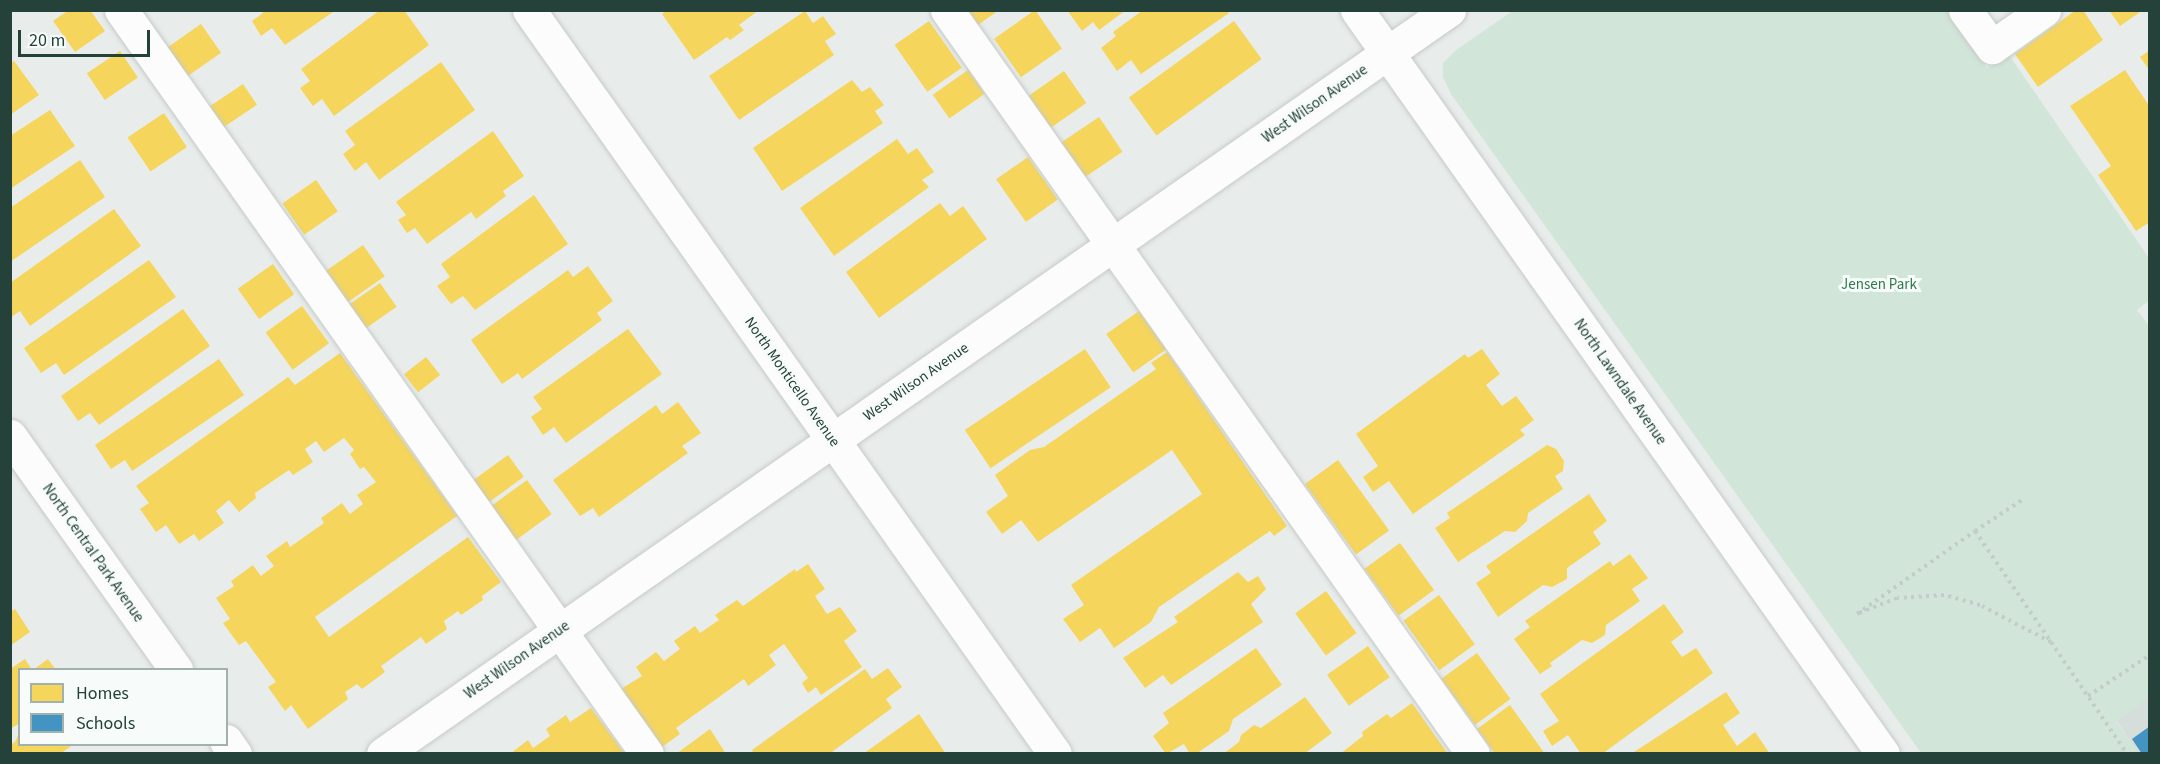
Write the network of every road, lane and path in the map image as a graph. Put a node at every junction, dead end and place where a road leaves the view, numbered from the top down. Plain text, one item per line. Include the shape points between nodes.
1 (121, 10) edge
2 (530, 10) edge
3 (947, 10) edge
4 (1357, 10) edge
5 (1449, 10) edge
6 (1965, 10) edge
7 (2044, 10) edge
8 (1388, 53) junction
9 (1113, 244) junction
10 (10, 436) edge
11 (833, 440) junction
12 (2025, 498) dead end
13 (1975, 531) junction
14 (559, 630) junction
15 (2051, 642) junction
16 (2150, 655) edge
17 (175, 668) edge
18 (2088, 696) junction
19 (383, 753) edge
20 (647, 753) edge
21 (1055, 753) edge
22 (1473, 753) edge
23 (1883, 753) edge
24 (2127, 753) edge

1 - 14 street
2 - 11 street, North Monticello Avenue
3 - 9 street
4 - 8 street, North Lawndale Avenue
5 - 8 street, West Wilson Avenue
6 - 7 street via 1992,47
8 - 9 street, West Wilson Avenue
8 - 23 street, North Lawndale Avenue
9 - 11 street, West Wilson Avenue
9 - 22 street
10 - 17 street, North Central Park Avenue
11 - 14 street, West Wilson Avenue
11 - 21 street, North Monticello Avenue
12 - 13 path
13 - 15 path
13 - 15 path via 1857,614 1897,598 1944,595 1980,605
14 - 19 street, West Wilson Avenue
14 - 20 street
15 - 18 path
16 - 18 path
18 - 24 path

